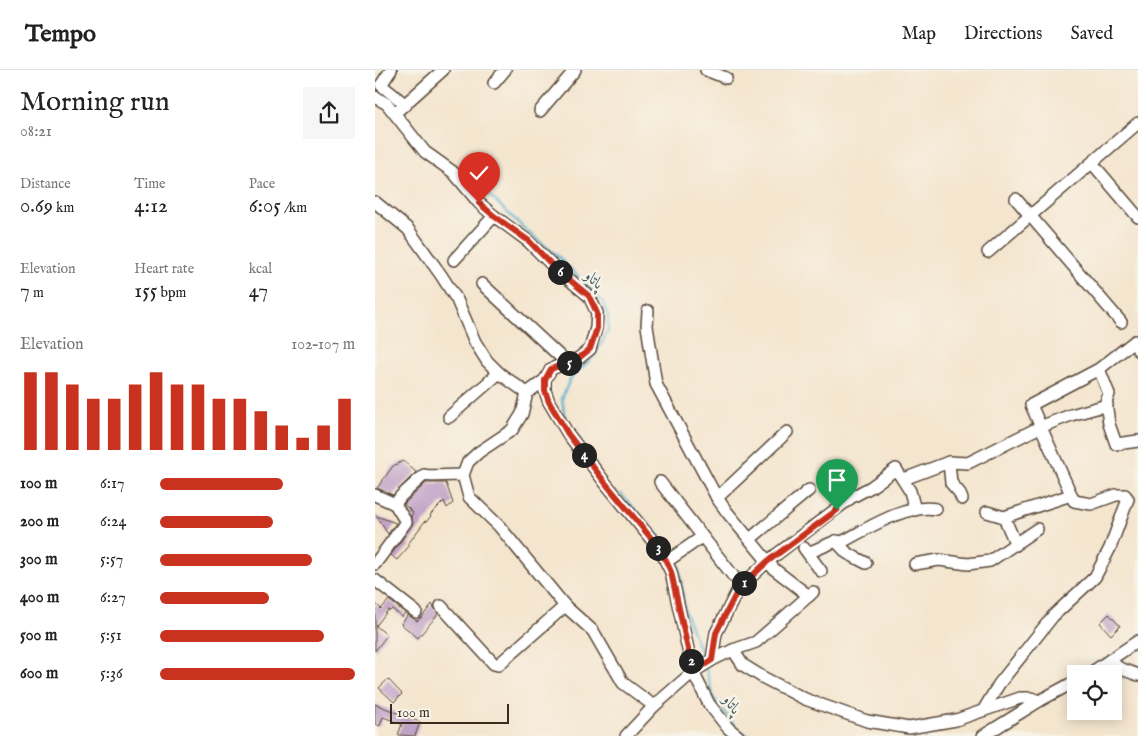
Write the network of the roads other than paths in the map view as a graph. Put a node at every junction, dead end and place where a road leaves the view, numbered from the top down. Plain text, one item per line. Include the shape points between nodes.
1 (391, 70) edge
2 (443, 70) edge
3 (505, 70) edge
4 (575, 70) edge
5 (706, 70) edge
6 (726, 78) dead end
7 (494, 83) dead end
8 (375, 97) edge
9 (406, 105) junction
10 (541, 111) dead end
11 (395, 114) junction
12 (1138, 123) edge
13 (1092, 163) junction
14 (1016, 199) dead end
15 (375, 202) edge
16 (494, 216) junction
17 (1031, 216) junction
18 (1138, 217) edge
19 (988, 252) dead end
20 (454, 260) dead end
21 (482, 284) dead end
22 (648, 311) dead end
23 (1121, 322) dead end
24 (1138, 350) edge
25 (567, 364) junction
26 (1099, 369) junction
27 (499, 372) junction
28 (545, 380) junction
29 (527, 393) junction
30 (1107, 405) junction
31 (449, 417) dead end
32 (1040, 427) junction
33 (787, 432) dead end
34 (1138, 441) edge
35 (949, 462) junction
36 (463, 475) junction
37 (904, 478) junction
38 (659, 482) dead end
39 (809, 490) dead end
40 (375, 495) edge
41 (1071, 495) junction
42 (717, 498) junction
43 (962, 499) dead end
44 (395, 504) junction
45 (936, 509) dead end
46 (915, 510) junction
47 (987, 512) dead end
48 (1004, 517) junction
49 (1037, 529) dead end
50 (701, 537) junction
51 (750, 539) junction
52 (797, 539) junction
53 (837, 542) junction
54 (1016, 545) junction
55 (808, 553) junction
56 (768, 561) junction
57 (667, 562) junction
58 (866, 563) dead end
59 (375, 564) edge
60 (915, 564) dead end
61 (821, 571) dead end
62 (734, 578) dead end
63 (375, 580) edge
64 (441, 606) dead end
65 (565, 606) junction
66 (416, 612) dead end
67 (1138, 641) edge
68 (733, 650) junction
69 (712, 660) junction
70 (1110, 660) junction
71 (1102, 665) edge
72 (693, 672) junction
73 (1138, 675) edge
74 (1067, 686) edge
75 (1039, 701) junction
76 (654, 706) junction
77 (985, 710) junction
78 (626, 736) edge
79 (738, 736) edge
80 (983, 736) edge

1 - 9 street via 381,85
2 - 9 street
3 - 7 street
4 - 10 street
5 - 6 street
8 - 11 street
9 - 11 street
11 - 16 street via 425,152 453,172
12 - 13 street
13 - 17 street
13 - 18 street
14 - 17 street
15 - 27 street via 408,229 457,300 487,361
16 - 20 street
16 - 25 street via 529,241 589,296 597,313 597,328 590,349
17 - 19 street
17 - 23 street
21 - 25 street
22 - 42 street via 647,326 656,384
24 - 26 street via 1135,341
25 - 28 street via 551,369
26 - 30 street via 1109,394
26 - 32 street via 1031,406
27 - 29 street
27 - 31 street
28 - 29 street
28 - 57 street via 549,402 568,434 661,550
29 - 36 street via 522,414 512,430 468,462
30 - 32 street
30 - 34 street via 1116,444
32 - 35 street via 968,463
32 - 41 street
33 - 42 street
35 - 37 street
35 - 43 street via 951,483
36 - 44 street via 424,475
36 - 65 street via 469,497 499,526
37 - 46 street
37 - 52 street via 897,468
38 - 50 street
39 - 51 street
40 - 44 street
41 - 48 street
41 - 77 street via 1074,501 1091,504 1116,495 1125,495 1128,499 1110,548 1095,577 1053,616 999,684
42 - 51 street
44 - 59 street via 406,522
45 - 46 street
46 - 53 street via 888,518
47 - 48 street
48 - 54 street
49 - 54 street
50 - 57 street
50 - 62 street
51 - 56 street
52 - 55 street
52 - 56 street
53 - 55 street
53 - 58 street via 847,553
54 - 60 street via 990,561 968,564 939,560
55 - 61 street
56 - 68 street via 774,569 811,594 755,642
56 - 69 street via 739,588 716,633
57 - 72 street
63 - 66 street
64 - 65 street via 498,665
65 - 76 street via 593,632 623,683
67 - 70 street
68 - 69 street
68 - 77 street via 743,665 764,678 805,699 867,721 909,728 956,720
69 - 72 street
70 - 71 street
70 - 73 street via 1119,668
72 - 76 street
72 - 79 street via 709,704
74 - 75 street
75 - 77 street via 1020,698
75 - 80 street
76 - 78 street

